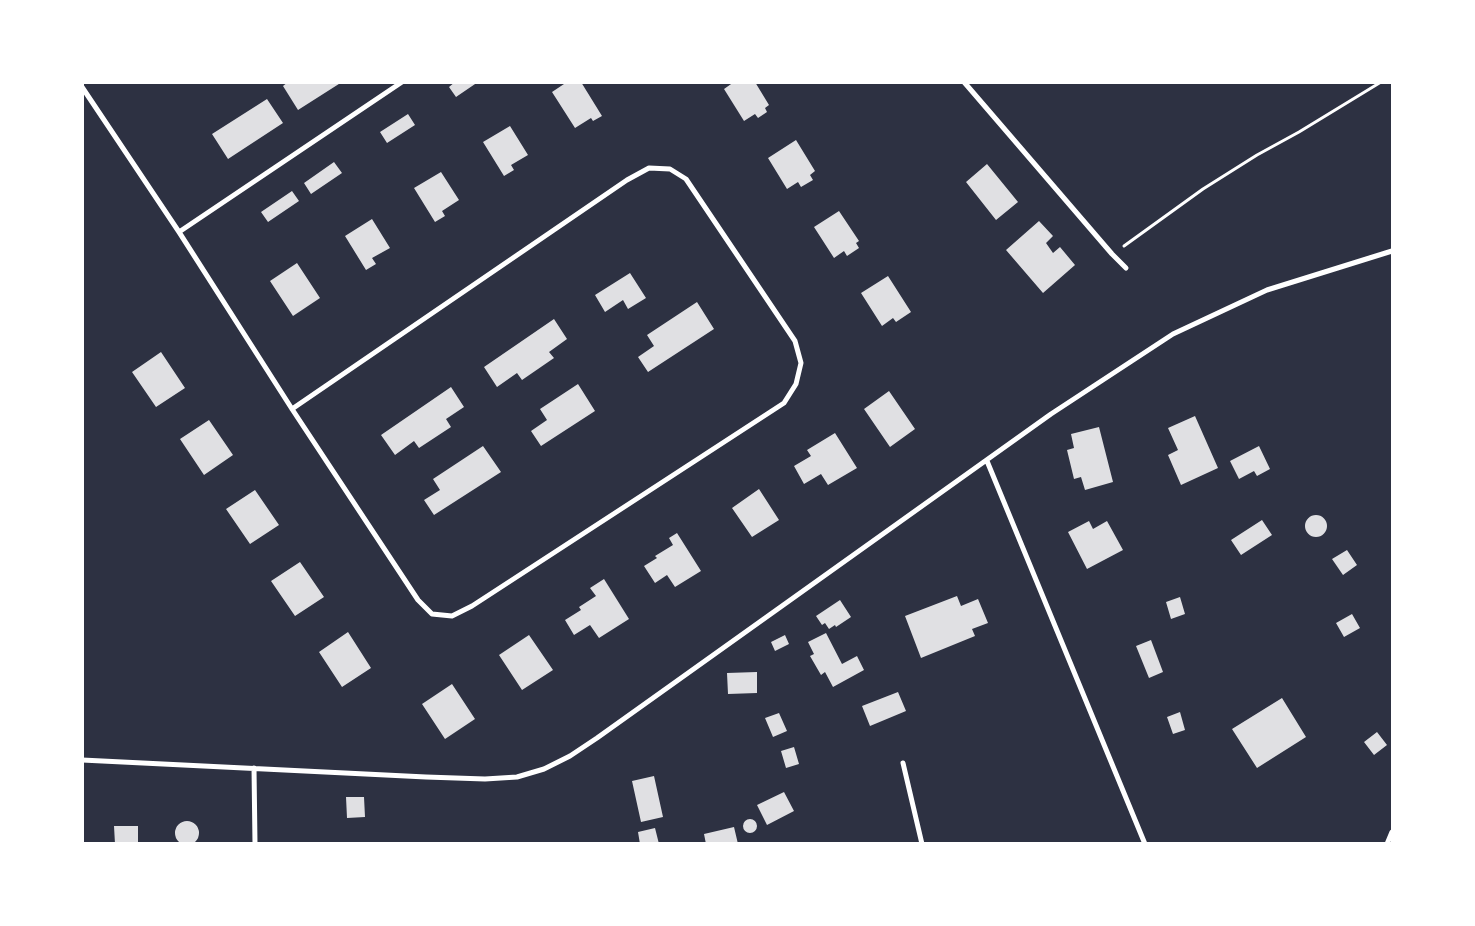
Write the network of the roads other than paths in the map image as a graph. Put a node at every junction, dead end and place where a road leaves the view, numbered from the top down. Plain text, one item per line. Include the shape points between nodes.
1 (402, 82) edge
2 (964, 82) edge
3 (82, 87) edge
4 (179, 232) junction
5 (1392, 251) edge
6 (1126, 268) dead end
7 (292, 408) junction
8 (987, 461) junction
9 (82, 760) edge
10 (903, 764) dead end
11 (254, 768) junction
12 (1392, 832) edge
13 (255, 844) edge
14 (922, 844) edge
15 (1145, 844) edge
16 (1387, 844) edge

1 - 4 street
2 - 6 street
3 - 4 street
4 - 7 street
5 - 8 street via 1267,290 1173,334 1051,414
7 - 7 street via 418,600 432,614 452,616 784,403 796,384 801,363 795,341 686,179 670,169 649,168
8 - 11 street via 597,738 544,769 517,777 485,778
8 - 15 street
9 - 11 street
10 - 14 street
11 - 13 street
12 - 16 street

